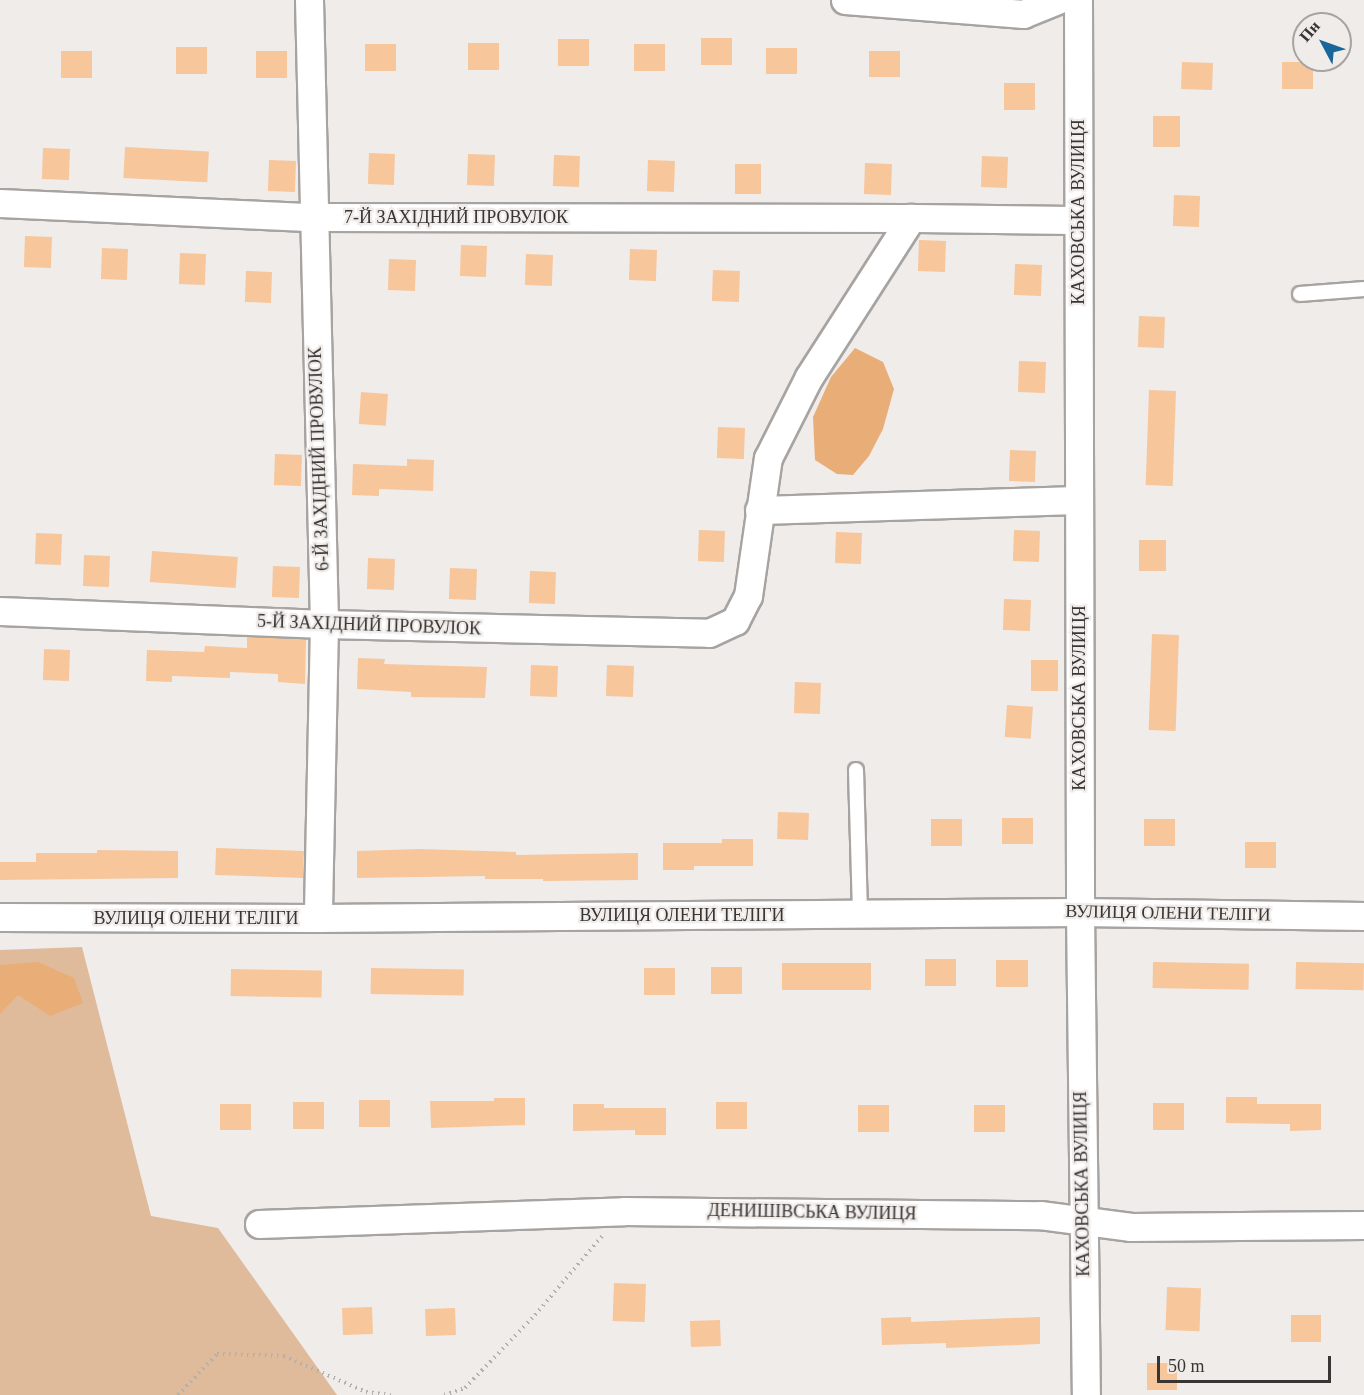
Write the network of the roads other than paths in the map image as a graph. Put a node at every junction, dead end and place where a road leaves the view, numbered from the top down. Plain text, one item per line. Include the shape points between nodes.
1 (309, 0) edge
2 (845, 0) edge
3 (1058, 0) edge
4 (1078, 0) edge
5 (0, 203) edge
6 (312, 217) junction
7 (911, 218) junction
8 (1078, 220) junction
9 (1364, 289) edge
10 (1300, 294) dead end
11 (1079, 500) junction
12 (759, 510) junction
13 (0, 611) edge
14 (324, 624) junction
15 (856, 770) dead end
16 (1080, 912) junction
17 (860, 914) junction
18 (1364, 916) edge
19 (0, 917) edge
20 (318, 918) junction
21 (1082, 1222) junction
22 (259, 1224) dead end
23 (1364, 1225) edge
24 (1086, 1395) edge

1 - 6 street, 6-Й ЗАХІДНИЙ ПРОВУЛОК
2 - 3 street via 1023,14
4 - 8 street, КАХОВСЬКА ВУЛИЦЯ
5 - 6 street, 7-Й ЗАХІДНИЙ ПРОВУЛОК
6 - 7 street, 7-Й ЗАХІДНИЙ ПРОВУЛОК
6 - 14 street, 6-Й ЗАХІДНИЙ ПРОВУЛОК
7 - 8 street, 7-Й ЗАХІДНИЙ ПРОВУЛОК
7 - 12 street via 809,377 768,458
8 - 11 street, КАХОВСЬКА ВУЛИЦЯ
9 - 10 lane
11 - 12 street
11 - 16 street, КАХОВСЬКА ВУЛИЦЯ
12 - 14 street, 5-Й ЗАХІДНИЙ ПРОВУЛОК via 748,596 735,621 709,633
13 - 14 street, 5-Й ЗАХІДНИЙ ПРОВУЛОК
14 - 20 street, 6-Й ЗАХІДНИЙ ПРОВУЛОК
15 - 17 lane
16 - 17 street, ВУЛИЦЯ ОЛЕНИ ТЕЛІГИ
16 - 18 street, ВУЛИЦЯ ОЛЕНИ ТЕЛІГИ
16 - 21 street, КАХОВСЬКА ВУЛИЦЯ
17 - 20 street, ВУЛИЦЯ ОЛЕНИ ТЕЛІГИ
19 - 20 street, ВУЛИЦЯ ОЛЕНИ ТЕЛІГИ
21 - 22 street, ДЕНИШІВСЬКА ВУЛИЦЯ via 1040,1215 624,1210
21 - 23 street, ДЕНИШІВСЬКА ВУЛИЦЯ via 1131,1227
21 - 24 street, КАХОВСЬКА ВУЛИЦЯ

